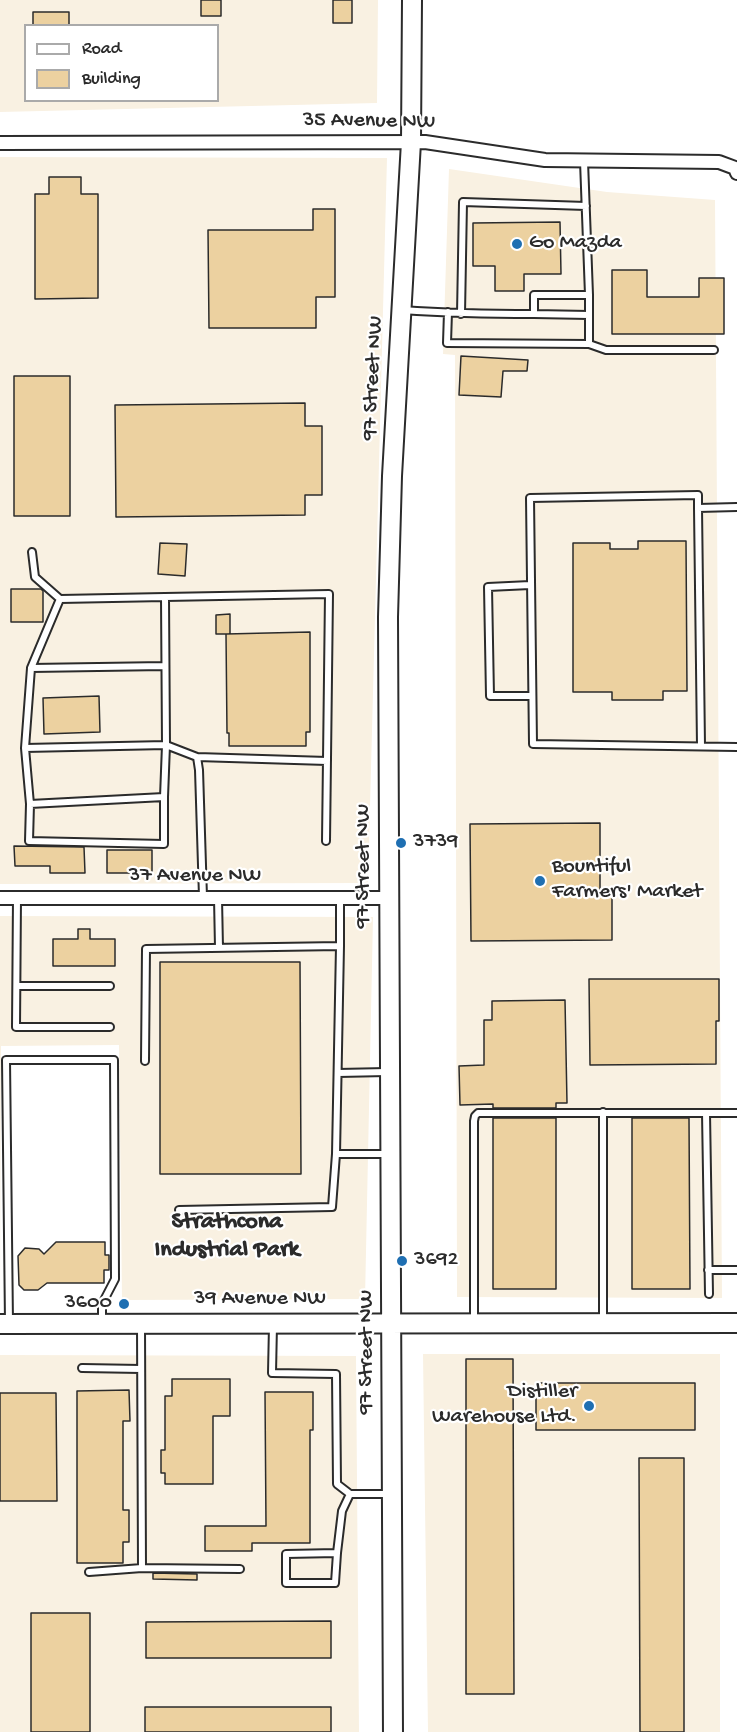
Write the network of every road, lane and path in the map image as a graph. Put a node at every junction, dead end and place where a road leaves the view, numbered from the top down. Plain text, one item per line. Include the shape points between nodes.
1 (412, 0) edge
2 (411, 142) junction
3 (0, 143) edge
4 (584, 161) junction
5 (736, 170) edge
6 (586, 206) junction
7 (589, 295) junction
8 (402, 310) junction
9 (448, 312) junction
10 (461, 314) junction
11 (534, 314) junction
12 (589, 315) junction
13 (589, 344) junction
14 (714, 350) dead end
15 (737, 507) edge
16 (698, 508) junction
17 (32, 552) dead end
18 (530, 585) junction
19 (165, 597) junction
20 (60, 599) junction
21 (165, 666) junction
22 (31, 668) junction
23 (532, 696) junction
24 (166, 745) junction
25 (702, 746) junction
26 (737, 747) edge
27 (25, 748) junction
28 (197, 757) junction
29 (327, 761) junction
30 (164, 797) junction
31 (30, 804) junction
32 (326, 842) dead end
33 (0, 898) edge
34 (17, 898) junction
35 (203, 898) junction
36 (218, 898) junction
37 (340, 898) junction
38 (389, 898) junction
39 (340, 946) junction
40 (219, 948) junction
41 (17, 986) junction
42 (110, 986) dead end
43 (110, 1027) dead end
44 (144, 1061) dead end
45 (390, 1072) junction
46 (339, 1073) junction
47 (603, 1112) junction
48 (706, 1113) junction
49 (737, 1113) edge
50 (336, 1154) junction
51 (391, 1154) junction
52 (179, 1210) dead end
53 (708, 1270) junction
54 (737, 1270) edge
55 (709, 1294) dead end
56 (273, 1323) junction
57 (392, 1323) junction
58 (474, 1323) junction
59 (603, 1323) junction
60 (737, 1323) edge
61 (5, 1324) edge
62 (102, 1324) junction
63 (141, 1324) junction
64 (82, 1368) dead end
65 (141, 1369) junction
66 (350, 1494) junction
67 (392, 1494) junction
68 (337, 1553) junction
69 (142, 1568) junction
70 (240, 1569) dead end
71 (89, 1572) dead end
72 (393, 1732) edge

1 - 2 street, 97 Street NW
2 - 3 street, 35 Avenue NW
2 - 4 street, 35 Avenue NW via 546,160
2 - 8 street, 97 Street NW
4 - 5 street, 35 Avenue NW via 719,162
4 - 6 lane
6 - 7 lane
6 - 10 lane via 463,202
7 - 11 lane via 534,295
7 - 12 lane
8 - 9 lane
8 - 38 street, 97 Street NW via 388,617
9 - 10 lane
9 - 13 lane via 447,343
10 - 11 lane
11 - 12 lane
12 - 13 lane
13 - 14 lane via 606,350
15 - 16 lane
16 - 18 lane via 698,495 530,498
16 - 25 lane
17 - 20 lane via 34,577
18 - 23 lane
18 - 23 lane via 489,587 490,696
19 - 20 lane
19 - 21 lane
19 - 29 lane via 329,594
20 - 22 lane
21 - 22 lane
21 - 24 lane
22 - 27 lane
23 - 25 lane via 533,744
24 - 27 lane
24 - 28 lane
24 - 30 lane
25 - 26 lane
27 - 31 lane
28 - 29 lane
28 - 35 lane
29 - 32 lane
30 - 31 lane
30 - 31 lane via 164,844 29,841
33 - 34 street, 37 Avenue NW
34 - 35 street, 37 Avenue NW
34 - 41 lane
35 - 36 street, 37 Avenue NW
36 - 37 street, 37 Avenue NW
36 - 40 lane
37 - 38 street, 37 Avenue NW
37 - 39 lane
38 - 45 street, 97 Street NW
39 - 40 lane
39 - 46 lane
40 - 44 lane via 146,949
41 - 42 lane
41 - 43 lane via 16,1028
45 - 46 lane
45 - 51 street, 97 Street NW
46 - 50 lane
47 - 48 lane
47 - 58 lane via 484,1112 475,1116
47 - 59 lane
48 - 49 lane
48 - 53 lane
50 - 51 lane
50 - 52 lane via 332,1207
51 - 57 street, 97 Street NW
53 - 54 lane
53 - 55 lane
56 - 57 street, 39 Avenue NW
56 - 63 street, 39 Avenue NW
56 - 66 lane via 272,1373 336,1374 337,1484
57 - 58 street, 39 Avenue NW
57 - 67 street, 97 Street NW
58 - 59 street, 39 Avenue NW
59 - 60 street, 39 Avenue NW
61 - 62 street, 39 Avenue NW
61 - 62 lane via 6,1060 114,1059 115,1280 102,1304
62 - 63 street, 39 Avenue NW
63 - 65 lane
64 - 65 lane
65 - 69 lane
66 - 67 lane
66 - 68 lane via 342,1511
67 - 72 street, 97 Street NW
68 - 68 lane via 286,1554 286,1583 335,1583
69 - 70 lane
69 - 71 lane

